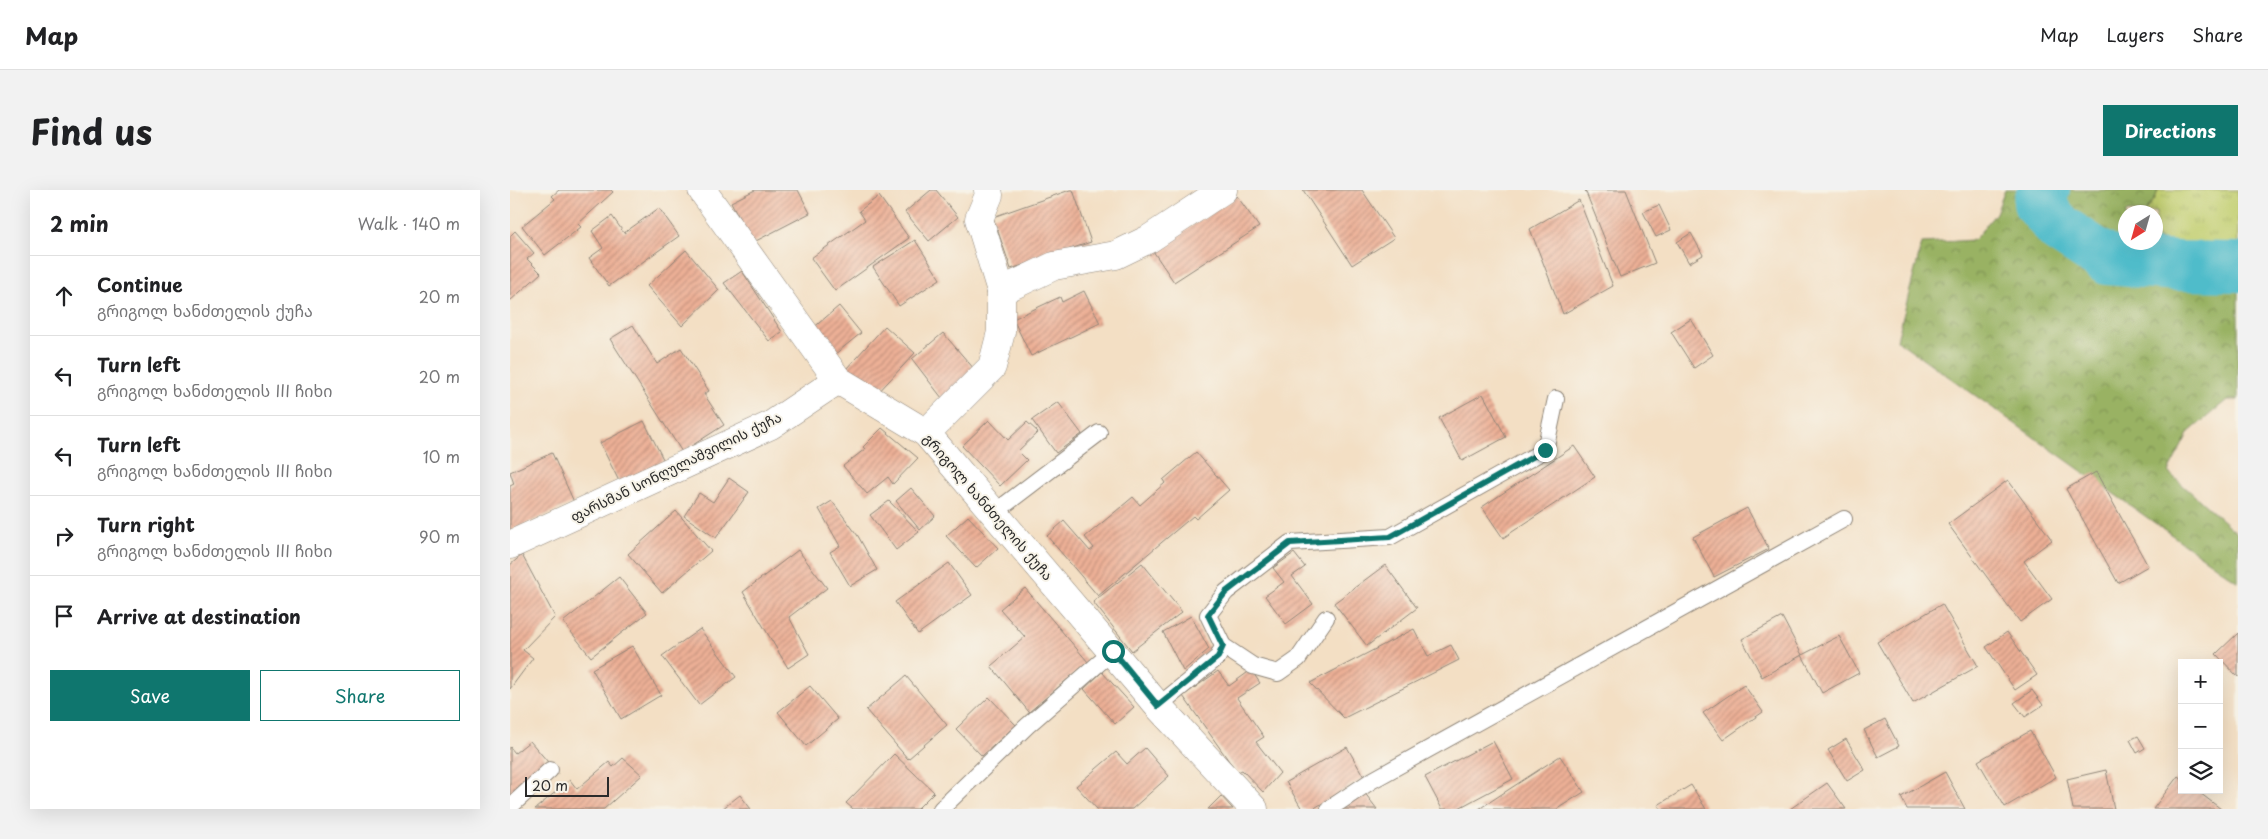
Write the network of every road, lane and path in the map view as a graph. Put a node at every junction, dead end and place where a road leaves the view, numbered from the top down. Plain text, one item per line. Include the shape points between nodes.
1 (702, 190) edge
2 (988, 190) edge
3 (1223, 190) edge
4 (1001, 291) junction
5 (838, 380) junction
6 (1556, 399) dead end
7 (926, 433) junction
8 (1100, 433) dead end
9 (994, 513) junction
10 (1844, 519) dead end
11 (510, 545) edge
12 (1326, 618) dead end
13 (1223, 646) junction
14 (1113, 651) junction
15 (1158, 706) junction
16 (550, 770) dead end
17 (510, 807) edge
18 (941, 809) edge
19 (1254, 809) edge
20 (1329, 809) edge

1 - 5 street, გრიგოლ ხანძთელის ქუჩა
2 - 4 street via 979,219
3 - 4 street via 1149,239 1116,255 1054,266
4 - 7 street via 1002,332 992,367
5 - 7 street, გრიგოლ ხანძთელის ქუჩა
5 - 11 street, ფარსმან სონღულაშვილის ქუჩა via 771,424
6 - 13 lane via 1545,450 1390,537 1290,543 1226,592 1208,615
7 - 9 street, გრიგოლ ხანძთელის ქუჩა
8 - 9 lane
9 - 14 street, გრიგოლ ხანძთელის ქუჩა
10 - 20 lane via 1371,781
12 - 13 lane via 1298,660 1278,672 1253,666
13 - 15 lane via 1218,657
14 - 15 street, გრიგოლ ხანძთელის ქუჩა
14 - 18 lane via 1027,726
15 - 19 street, გრიგოლ ხანძთელის ქუჩა
16 - 17 lane

